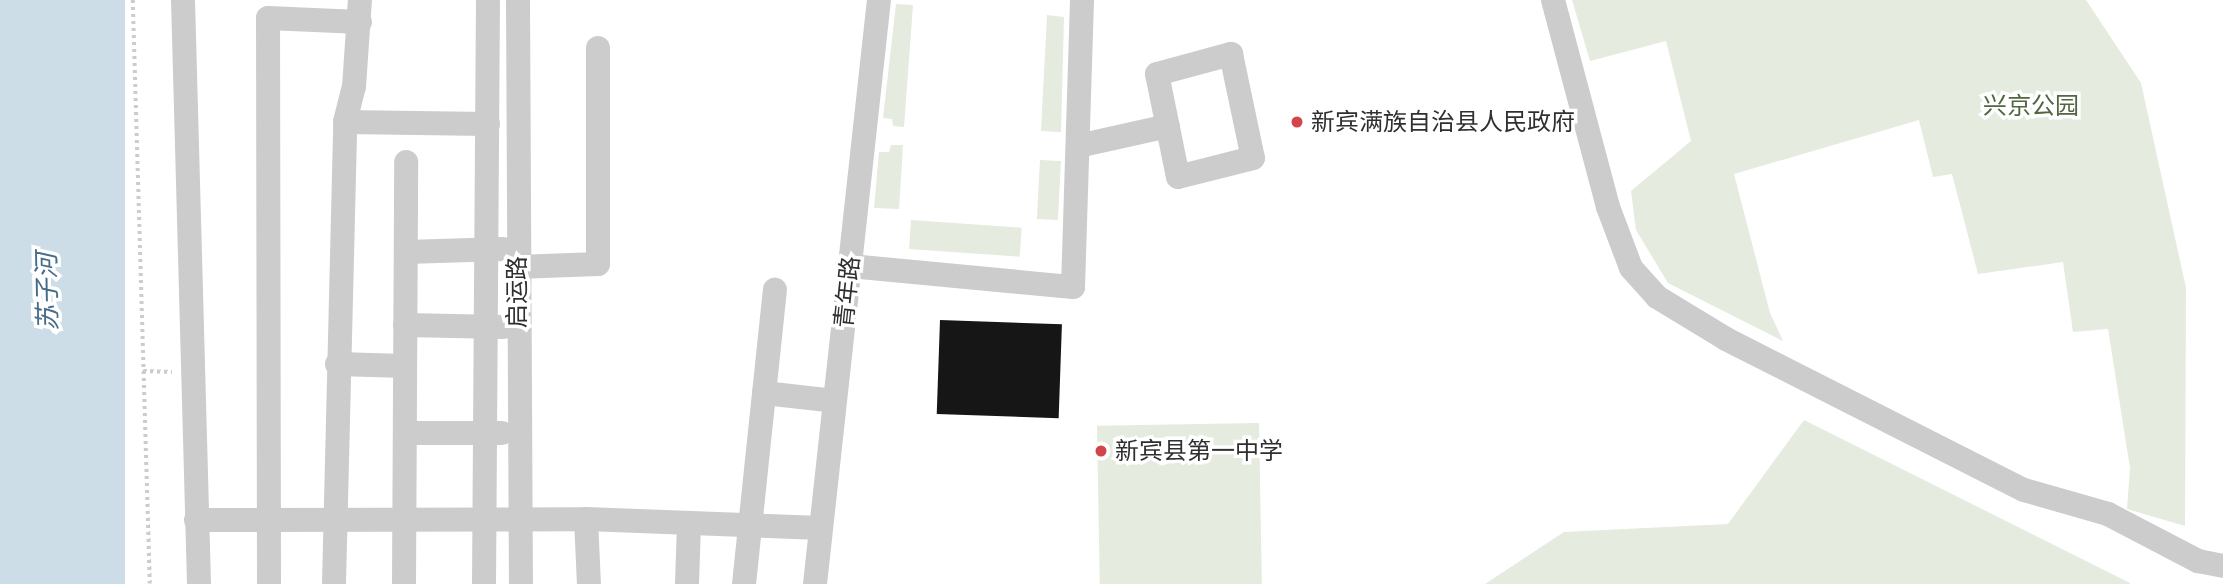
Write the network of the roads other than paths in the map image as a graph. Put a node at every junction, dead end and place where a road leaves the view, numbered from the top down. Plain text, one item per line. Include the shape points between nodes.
1 (183, 0) edge
2 (488, 0) edge
3 (518, 0) edge
4 (879, 0) edge
5 (1082, 0) edge
6 (1553, 0) edge
7 (360, 11) edge
8 (598, 48) dead end
9 (345, 121) junction
10 (488, 124) junction
11 (1168, 126) junction
12 (1077, 146) junction
13 (406, 162) dead end
14 (487, 250) junction
15 (406, 252) junction
16 (517, 258) junction
17 (850, 267) junction
18 (775, 290) dead end
19 (405, 326) junction
20 (486, 327) junction
21 (517, 327) junction
22 (337, 364) junction
23 (405, 366) junction
24 (764, 393) junction
25 (835, 401) junction
26 (518, 432) junction
27 (405, 433) junction
28 (486, 433) junction
29 (405, 519) junction
30 (485, 519) junction
31 (518, 519) junction
32 (586, 519) junction
33 (196, 520) junction
34 (334, 520) junction
35 (268, 521) junction
36 (689, 523) junction
37 (750, 525) junction
38 (821, 528) junction
39 (2223, 566) edge
40 (199, 584) edge
41 (270, 584) edge
42 (334, 584) edge
43 (404, 584) edge
44 (484, 584) edge
45 (521, 584) edge
46 (589, 584) edge
47 (687, 584) edge
48 (744, 584) edge
49 (815, 584) edge

1 - 33 street
2 - 10 street
3 - 16 street, 启运路
4 - 17 street, 青年路
5 - 12 street
6 - 39 street via 1608,207 1631,268 1657,297 1726,339 2024,490 2108,514 2198,561
7 - 9 street via 354,87
7 - 35 street via 268,18
8 - 16 street via 598,264
9 - 10 street
9 - 22 street
10 - 14 street
11 - 11 street via 1157,74 1231,54 1253,158 1178,177
11 - 12 street
12 - 17 street via 1073,287
13 - 15 street
14 - 15 street
14 - 16 street
14 - 20 street
15 - 19 street
16 - 21 street, 启运路
17 - 25 street, 青年路
18 - 24 street
19 - 20 street
19 - 23 street
20 - 21 street
20 - 28 street
21 - 26 street, 启运路
22 - 23 street
22 - 34 street
23 - 27 street
24 - 25 street
24 - 37 street
25 - 38 street, 青年路
26 - 28 street
26 - 31 street, 启运路
27 - 28 street
27 - 29 street
28 - 30 street
29 - 30 street
29 - 34 street
29 - 43 street
30 - 31 street
30 - 44 street
31 - 32 street
31 - 45 street, 启运路
32 - 36 street
32 - 46 street
33 - 35 street
33 - 40 street
34 - 35 street
34 - 42 street
35 - 41 street
36 - 37 street
36 - 47 street
37 - 38 street
37 - 48 street
38 - 49 street, 青年路

